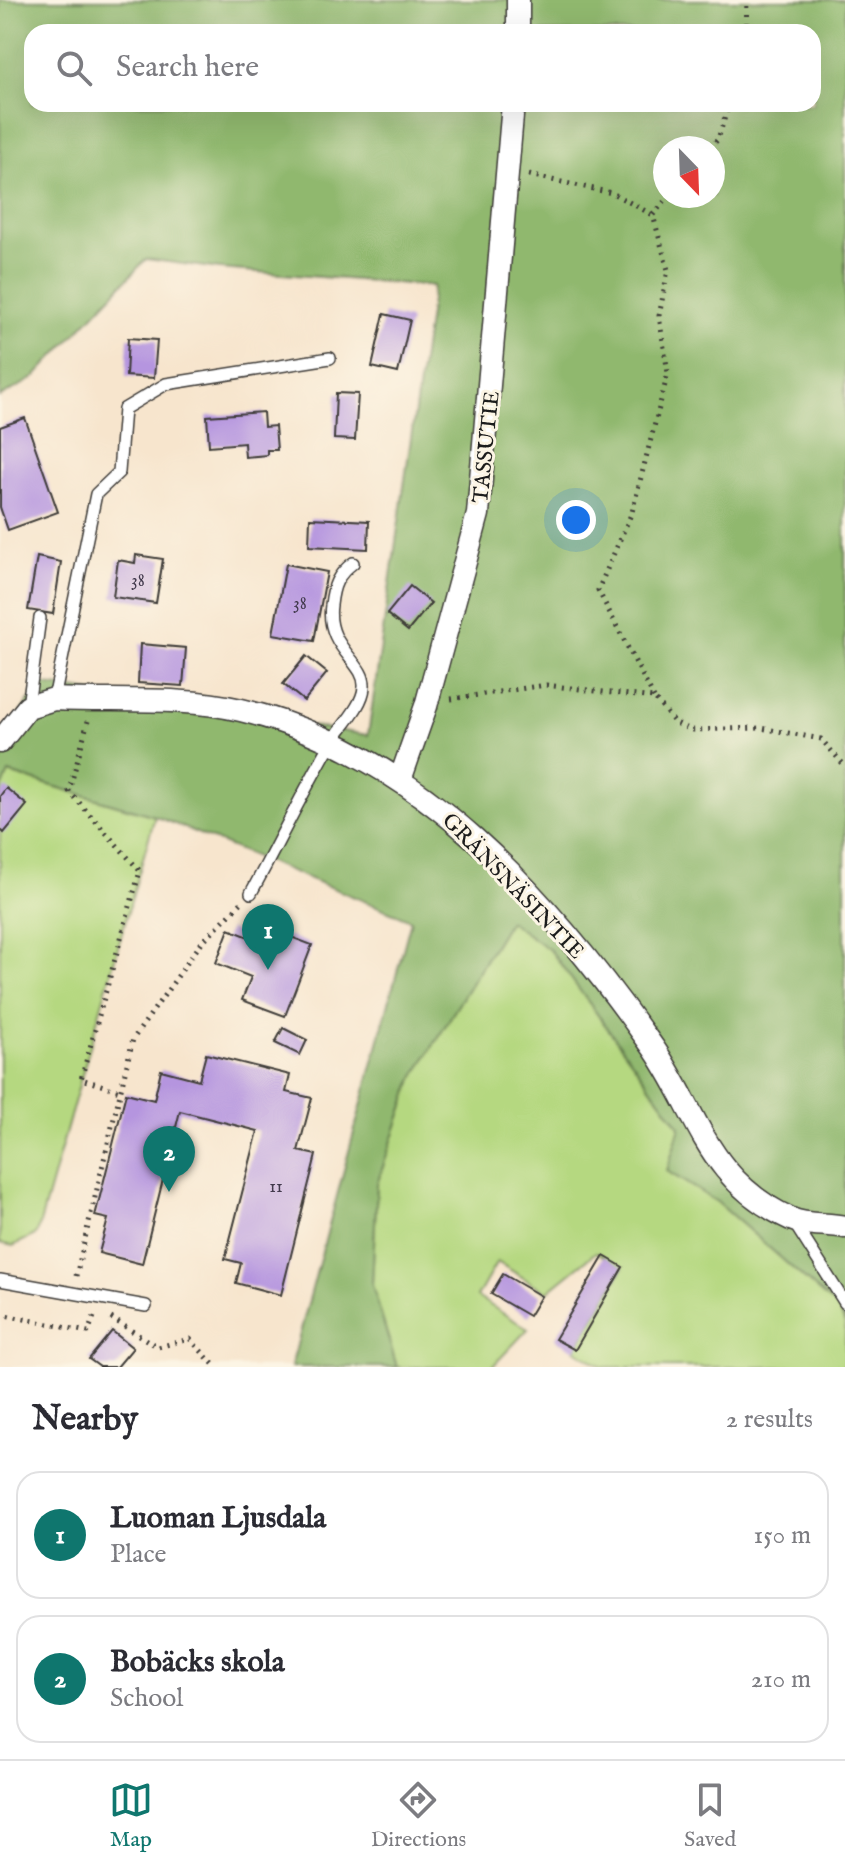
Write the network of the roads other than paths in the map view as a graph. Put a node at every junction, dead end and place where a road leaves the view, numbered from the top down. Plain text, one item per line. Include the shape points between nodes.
1 (518, 0) edge
2 (518, 24) edge
3 (512, 112) edge
4 (330, 358) dead end
5 (353, 563) dead end
6 (40, 618) dead end
7 (54, 699) junction
8 (28, 707) junction
9 (333, 741) junction
10 (0, 742) edge
11 (400, 780) junction
12 (251, 893) road end
13 (793, 1220) junction
14 (845, 1227) edge
15 (0, 1280) edge
16 (845, 1303) edge
17 (146, 1306) dead end

1 - 2 street
3 - 11 street, TASSUTIE via 478,514 426,706
4 - 7 lane via 166,384 124,409 119,472 96,494
5 - 9 lane via 333,586 329,618 338,645 365,684
6 - 8 lane
7 - 8 street, GRÄNSNÄSINTIE
7 - 9 street, GRÄNSNÄSINTIE via 240,710
8 - 10 street
9 - 11 street, GRÄNSNÄSINTIE
9 - 12 lane
11 - 13 street, GRÄNSNÄSINTIE via 462,826 565,932 653,1046 711,1151 736,1180
13 - 14 street, GRÄNSNÄSINTIE
13 - 16 lane
15 - 17 lane

